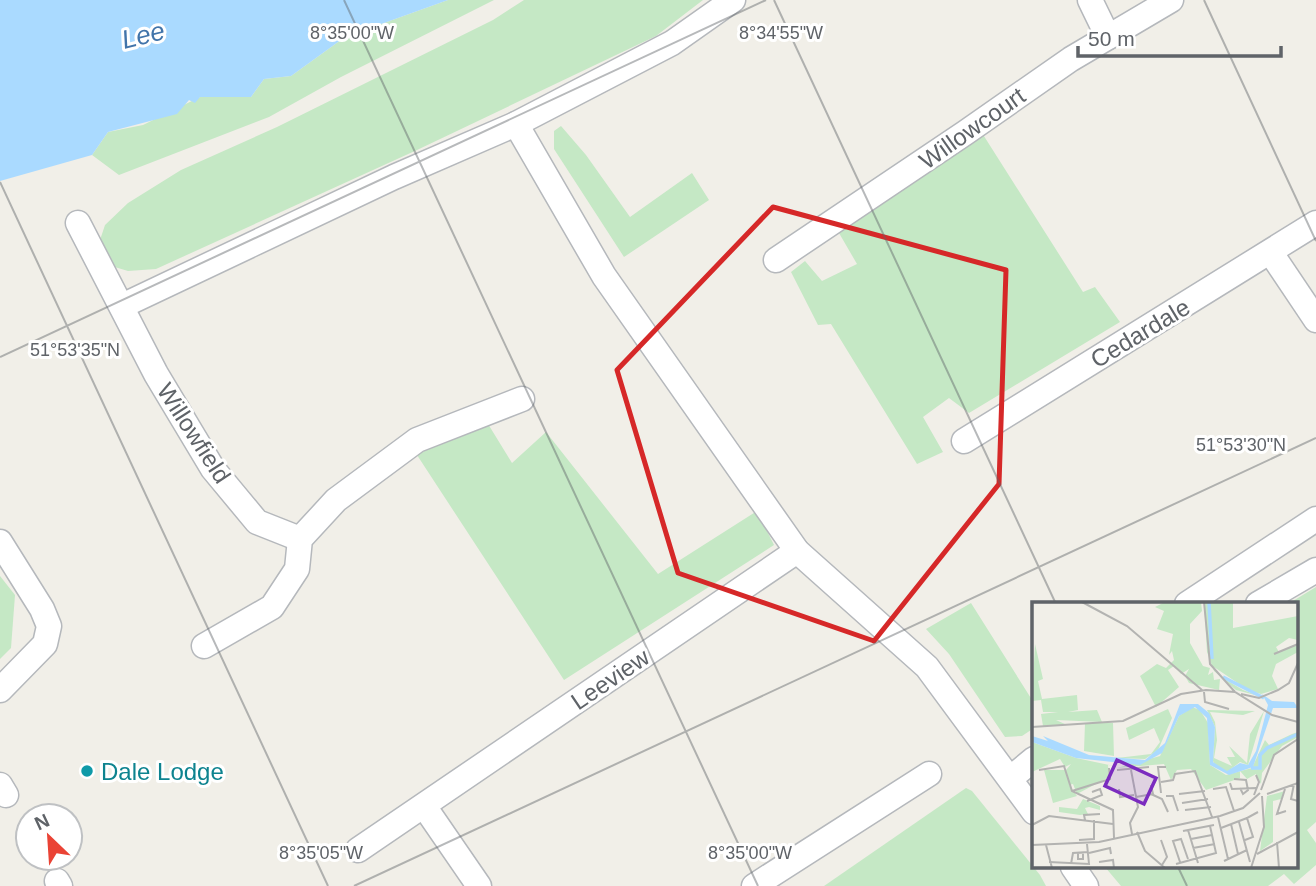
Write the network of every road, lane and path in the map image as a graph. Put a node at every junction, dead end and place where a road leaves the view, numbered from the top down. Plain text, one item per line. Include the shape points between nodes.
1 (733, 0) edge
2 (1090, 0) edge
3 (1171, 0) edge
4 (1108, 37) junction
5 (516, 124) junction
6 (78, 223) dead end
7 (1316, 223) edge
8 (1271, 253) junction
9 (776, 260) dead end
10 (121, 306) junction
11 (1316, 320) edge
12 (522, 400) dead end
13 (964, 441) dead end
14 (1316, 519) edge
15 (300, 539) junction
16 (0, 542) edge
17 (797, 551) junction
18 (1316, 570) edge
19 (1203, 600) edge
20 (1261, 602) edge
21 (204, 646) dead end
22 (0, 690) edge
23 (1032, 761) edge
24 (929, 774) dead end
25 (1011, 778) junction
26 (424, 807) junction
27 (1032, 808) edge
28 (358, 850) dead end
29 (1074, 868) edge
30 (479, 886) edge
31 (754, 886) edge
32 (1086, 886) edge

1 - 5 street via 672,43
2 - 4 street
3 - 4 street, Willowcourt
4 - 9 street, Willowcourt
5 - 10 street
5 - 17 street via 604,276
6 - 10 street, Willowfield
7 - 8 street, Cedardale
8 - 11 street
8 - 13 street, Cedardale
10 - 15 street, Willowfield via 213,469 257,522
12 - 15 street via 417,440 336,500
14 - 19 street
15 - 21 street via 297,569 272,607
16 - 22 street via 49,626 45,644
17 - 25 street via 928,667
17 - 26 street, Leeview
18 - 20 street
23 - 25 street
24 - 31 street
25 - 27 street
26 - 28 street, Leeview
26 - 30 street
29 - 32 street

